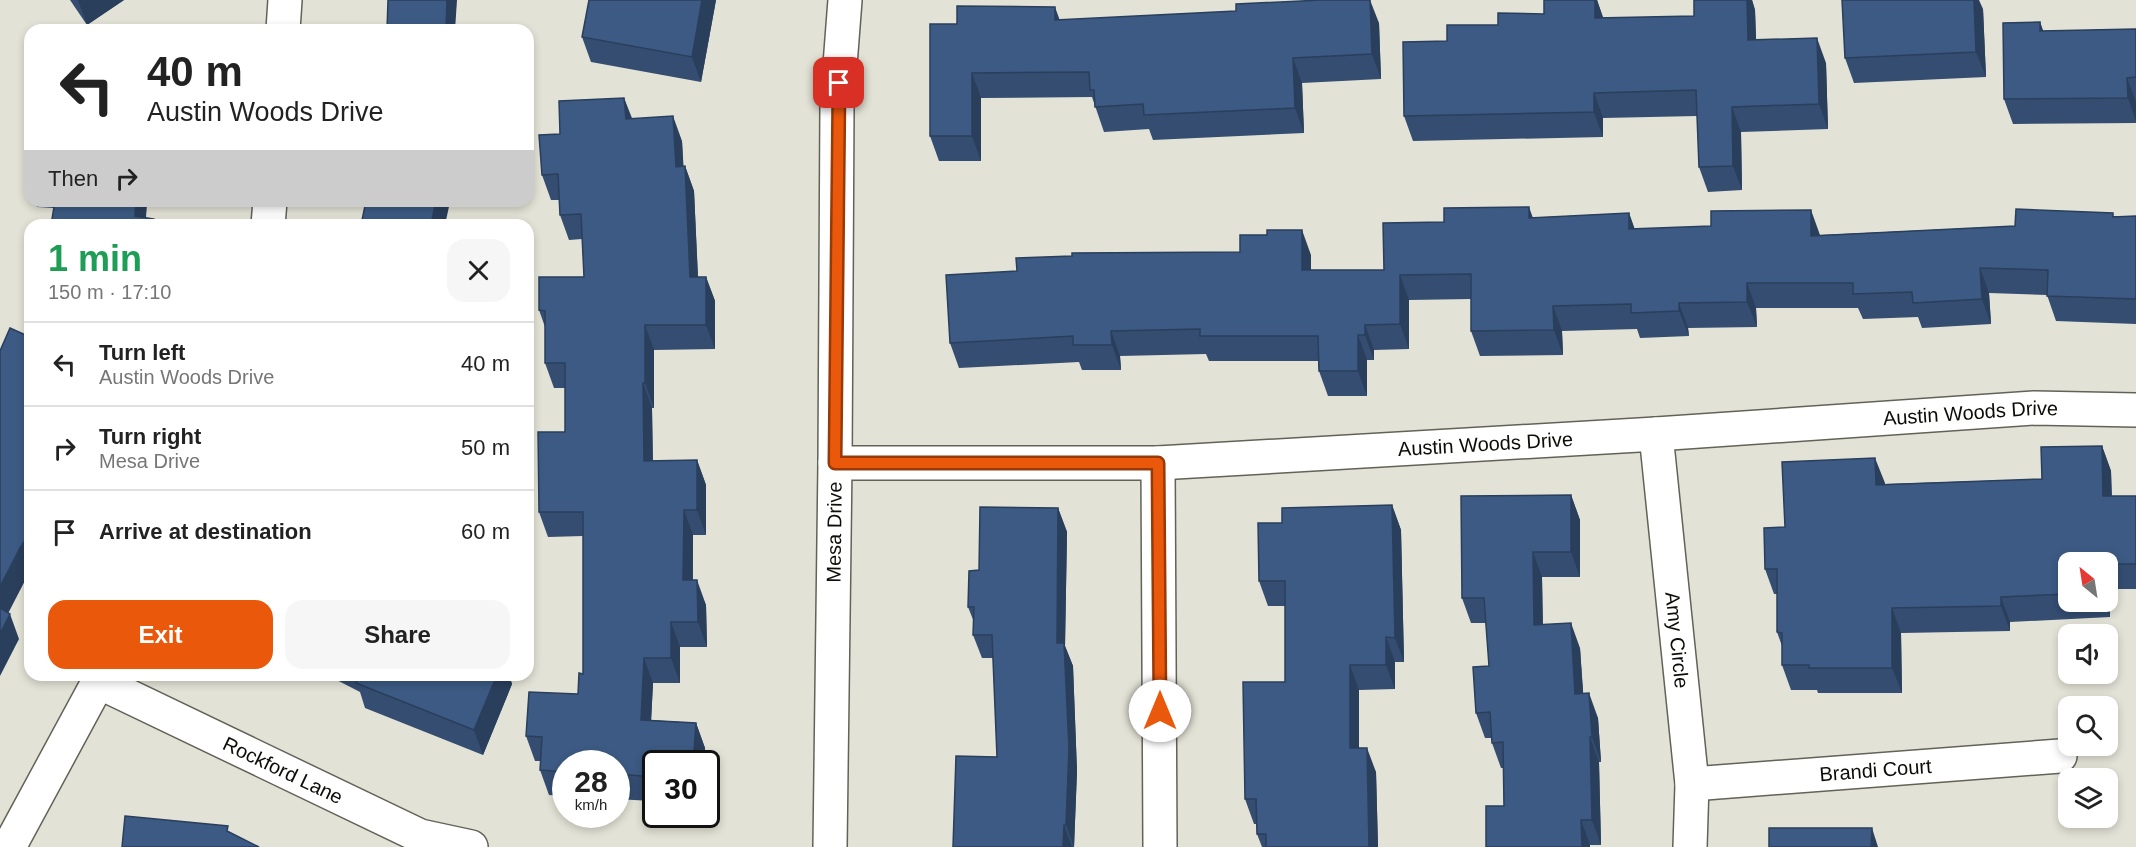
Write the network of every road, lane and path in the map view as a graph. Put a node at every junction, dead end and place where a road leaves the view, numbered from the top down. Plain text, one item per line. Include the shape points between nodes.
1 (285, 0) edge
2 (845, 0) edge
3 (283, 24) edge
4 (2136, 410) edge
5 (1656, 434) junction
6 (835, 463) junction
7 (1158, 463) junction
8 (99, 681) edge
9 (107, 681) edge
10 (2060, 756) dead end
11 (1692, 784) junction
12 (9, 847) edge
13 (471, 847) edge
14 (830, 847) edge
15 (1160, 847) edge
16 (1690, 847) edge

1 - 3 street
2 - 6 street, Mesa Drive via 837,104
4 - 5 street, Austin Woods Drive via 2034,408
5 - 7 street, Austin Woods Drive
5 - 11 street, Amy Circle
6 - 7 street, Austin Woods Drive
6 - 14 street, Mesa Drive
7 - 15 street
8 - 12 street
9 - 13 street, Rockford Lane via 420,836
10 - 11 street, Brandi Court
11 - 16 street, Amy Circle

